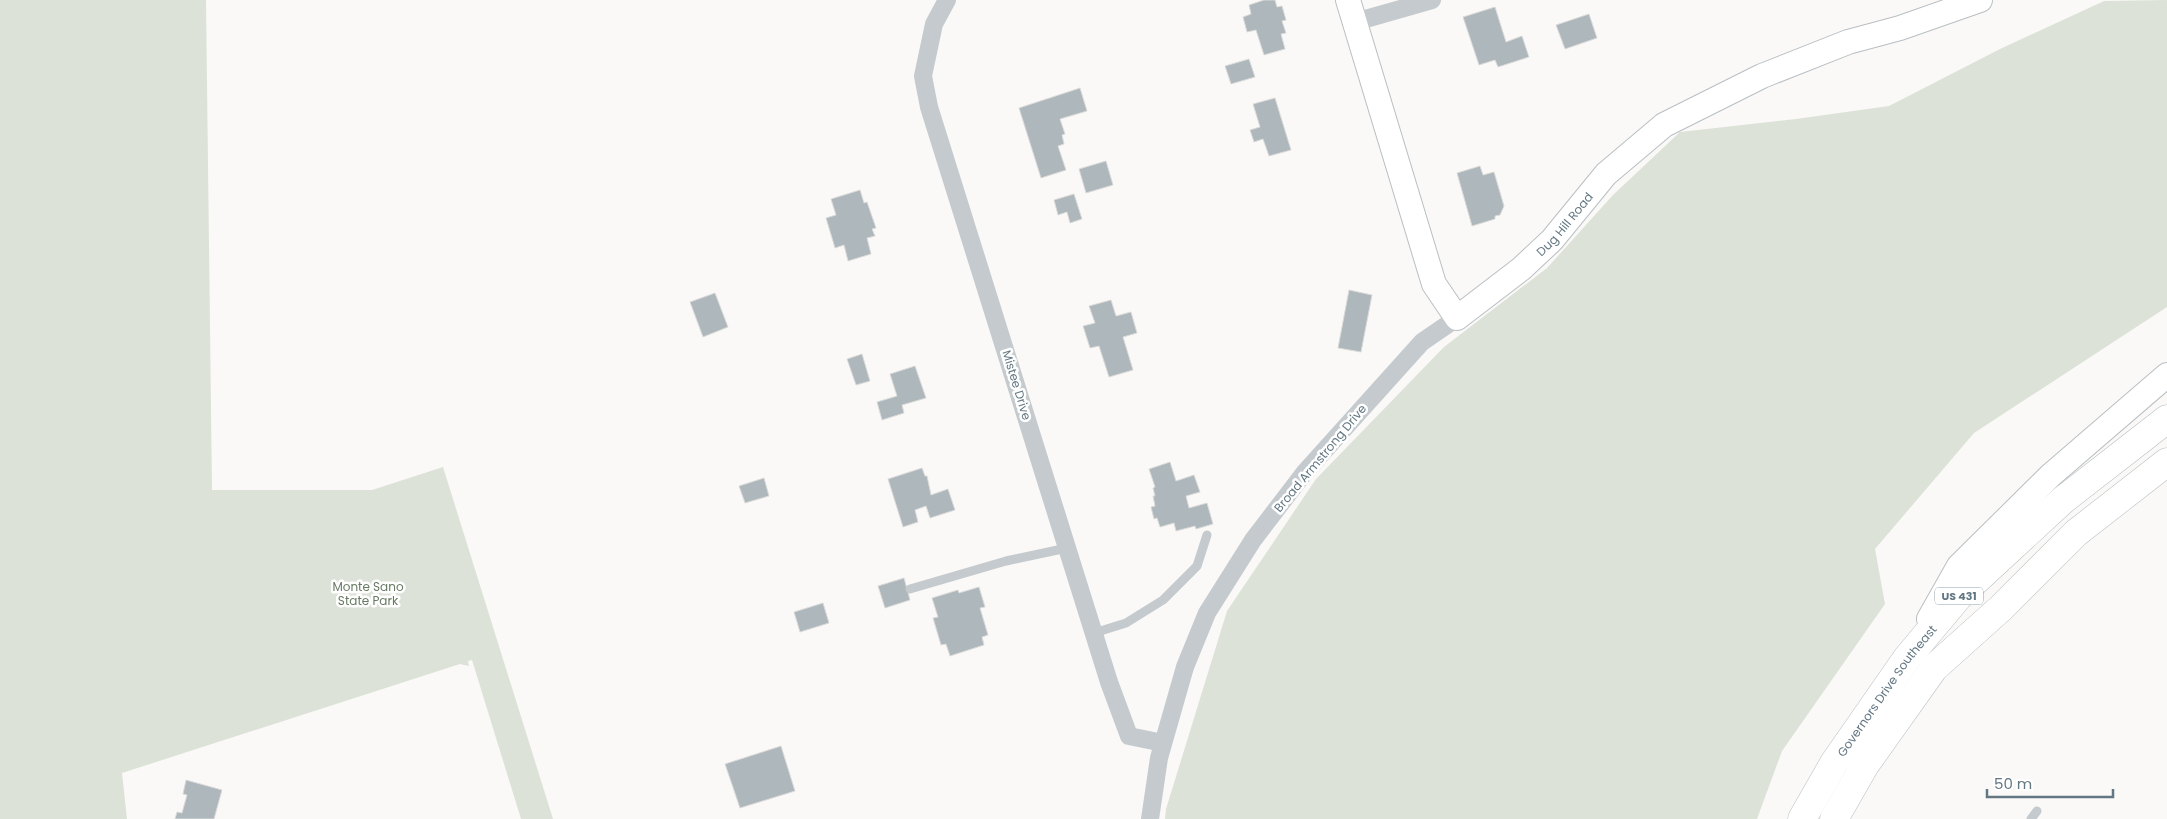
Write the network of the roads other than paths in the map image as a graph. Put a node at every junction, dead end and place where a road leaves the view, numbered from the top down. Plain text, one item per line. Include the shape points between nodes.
1 (947, 0) edge
2 (1432, 0) edge
3 (1980, 0) edge
4 (1352, 11) edge
5 (1457, 318) junction
6 (2167, 375) edge
7 (2167, 419) edge
8 (2167, 462) edge
9 (1207, 535) dead end
10 (1067, 548) junction
11 (910, 589) dead end
12 (1094, 633) junction
13 (1907, 658) junction
14 (1163, 743) junction
15 (1150, 819) edge
16 (1802, 819) edge
17 (1834, 819) edge

1 - 10 street, Mistee Drive via 934,24 923,76 929,107
2 - 4 street
3 - 5 street, Dug Hill Road via 1848,42 1770,72 1664,125 1606,174 1552,240 1521,269
4 - 5 street via 1434,284
5 - 14 street, Broad Armstrong Drive via 1422,342 1305,472 1253,540 1207,613 1185,667
6 - 13 street via 2051,475 1959,566
7 - 13 highway, Governors Drive Southeast / US 431 via 2063,500 1960,596
8 - 17 highway, Governors Drive Southeast / US 431 via 2076,533 2001,608 1934,668 1865,765
9 - 12 lane via 1197,566 1163,600 1126,623
10 - 11 lane via 1006,561
10 - 12 street, Mistee Drive
12 - 14 street, Mistee Drive via 1129,736
13 - 16 highway, Governors Drive Southeast / US 431 via 1834,763
14 - 15 street, Broad Armstrong Drive

